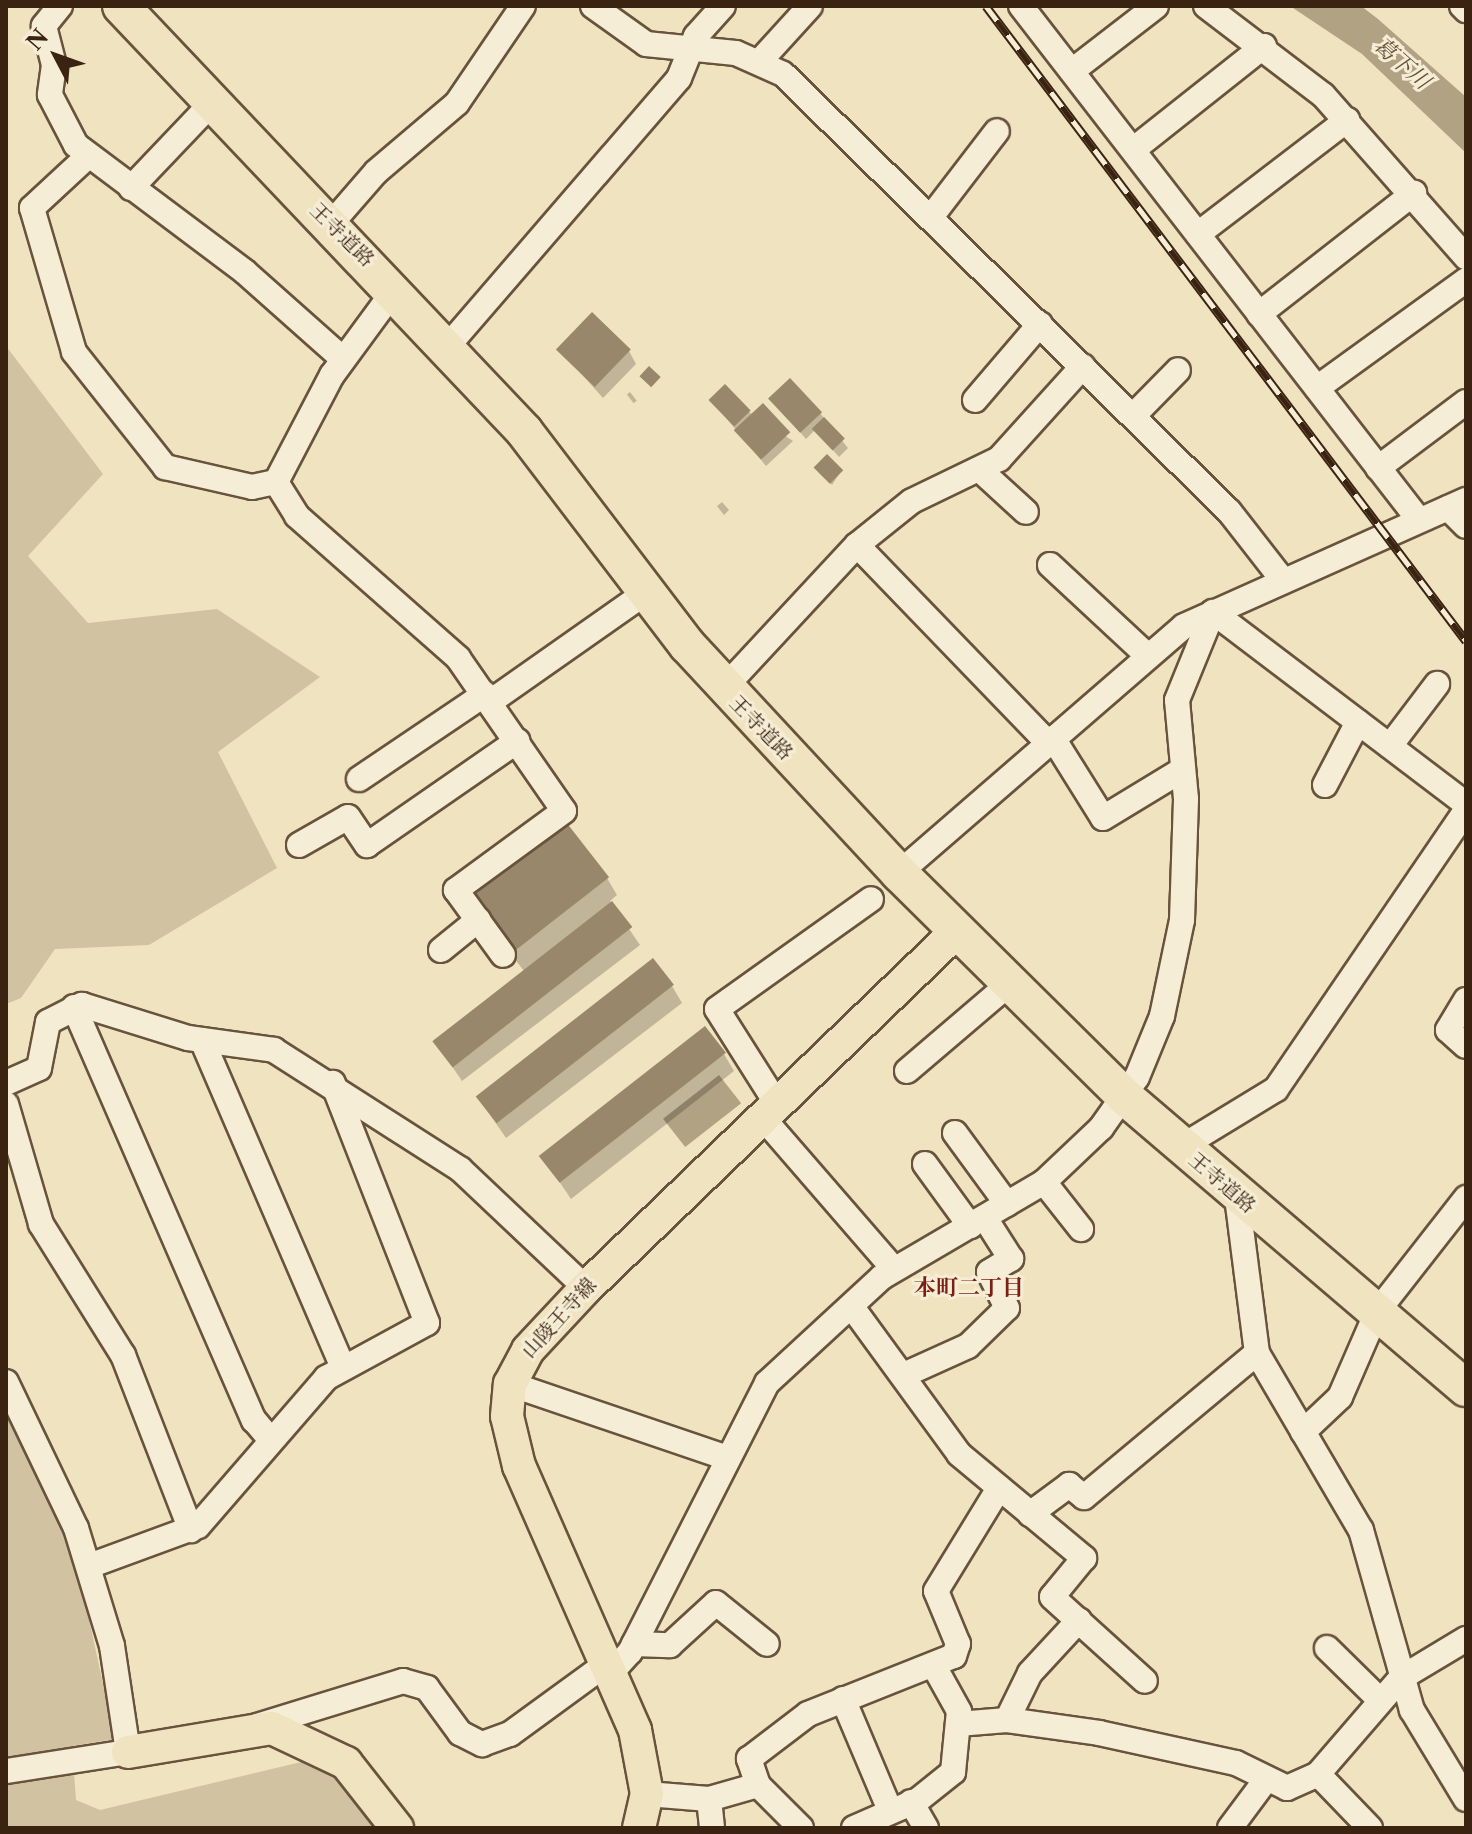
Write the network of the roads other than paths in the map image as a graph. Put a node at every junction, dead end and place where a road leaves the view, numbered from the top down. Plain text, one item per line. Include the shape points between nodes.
1 (60, 6) edge
2 (121, 6) edge
3 (523, 6) edge
4 (593, 6) edge
5 (723, 6) edge
6 (810, 6) edge
7 (1021, 6) edge
8 (1156, 6) edge
9 (1206, 6) edge
10 (1264, 46) junction
11 (691, 50) junction
12 (760, 61) junction
13 (1072, 71) junction
14 (213, 102) junction
15 (1347, 120) junction
16 (997, 131) dead end
17 (1134, 149) junction
18 (87, 157) junction
19 (131, 188) junction
20 (1414, 193) junction
21 (931, 217) junction
22 (330, 225) junction
23 (1198, 234) junction
24 (1466, 257) edge
25 (1466, 280) edge
26 (396, 288) junction
27 (1259, 314) junction
28 (1040, 324) junction
29 (447, 347) junction
30 (343, 359) junction
31 (1083, 366) junction
32 (1178, 370) dead end
33 (1317, 388) junction
34 (975, 400) dead end
35 (1466, 402) edge
36 (1133, 416) junction
37 (1378, 468) junction
38 (980, 470) junction
39 (276, 482) junction
40 (1457, 504) edge
41 (1026, 512) dead end
42 (1419, 520) junction
43 (1466, 526) edge
44 (857, 545) junction
45 (1050, 565) dead end
46 (1282, 579) junction
47 (645, 593) junction
48 (1213, 612) junction
49 (1148, 656) junction
50 (1437, 684) dead end
51 (724, 688) junction
52 (488, 698) junction
53 (1358, 722) junction
54 (1051, 740) junction
55 (517, 741) junction
56 (1390, 746) junction
57 (1182, 770) junction
58 (359, 779) dead end
59 (1325, 785) dead end
60 (1466, 807) edge
61 (299, 845) dead end
62 (899, 873) junction
63 (871, 899) dead end
64 (478, 920) junction
65 (957, 931) junction
66 (441, 950) dead end
67 (503, 955) dead end
68 (1010, 983) junction
69 (1466, 1000) edge
70 (74, 1007) junction
71 (202, 1040) junction
72 (1466, 1046) edge
73 (907, 1071) dead end
74 (6, 1083) edge
75 (333, 1083) junction
76 (1125, 1097) junction
77 (6, 1104) edge
78 (770, 1111) junction
79 (955, 1133) dead end
80 (1181, 1147) junction
81 (925, 1164) dead end
82 (1044, 1182) junction
83 (1237, 1197) junction
84 (1466, 1198) edge
85 (1007, 1204) junction
86 (978, 1222) junction
87 (1081, 1229) dead end
88 (894, 1269) junction
89 (586, 1288) junction
90 (852, 1307) junction
91 (1377, 1312) junction
92 (1257, 1353) junction
93 (342, 1365) junction
94 (906, 1374) junction
95 (6, 1382) edge
96 (510, 1384) junction
97 (1466, 1388) edge
98 (1303, 1432) junction
99 (269, 1438) junction
100 (727, 1458) junction
101 (999, 1488) junction
102 (1030, 1514) junction
103 (191, 1530) junction
104 (89, 1566) junction
105 (1079, 1620) junction
106 (1466, 1639) edge
107 (634, 1644) junction
108 (767, 1644) dead end
109 (1327, 1648) dead end
110 (935, 1668) junction
111 (608, 1669) junction
112 (1401, 1678) junction
113 (1145, 1681) dead end
114 (843, 1699) junction
115 (1380, 1700) junction
116 (1007, 1720) junction
117 (958, 1724) junction
118 (251, 1728) junction
119 (128, 1752) junction
120 (6, 1771) edge
121 (1318, 1774) junction
122 (1265, 1781) junction
123 (758, 1785) junction
124 (647, 1794) junction
125 (709, 1799) junction
126 (1466, 1799) edge
127 (900, 1805) junction
128 (397, 1828) edge
129 (639, 1828) edge
130 (712, 1828) edge
131 (801, 1828) edge
132 (854, 1828) edge
133 (926, 1828) edge
134 (1230, 1828) edge
135 (1370, 1828) edge

1 - 18 street via 44,26 54,65 50,95 61,125
2 - 14 highway, 王寺道路
3 - 22 street via 457,103 376,172
4 - 11 street via 625,35
5 - 11 street
6 - 12 street
7 - 13 street
8 - 13 street
9 - 10 street
10 - 15 street
10 - 17 street
11 - 12 street
11 - 29 street via 679,78
12 - 21 street via 805,93
13 - 17 street
14 - 19 street
14 - 22 highway, 王寺道路
15 - 20 street
15 - 23 street
16 - 21 street
17 - 23 street
18 - 19 street
18 - 39 street via 32,208 74,352 165,467 252,487
19 - 30 street via 245,272
20 - 24 street
20 - 27 street
21 - 28 street
22 - 26 highway, 王寺道路
23 - 27 street
25 - 33 street
26 - 29 highway, 王寺道路
26 - 30 street
27 - 33 street
28 - 31 street
28 - 34 street
29 - 47 highway, 王寺道路 via 524,431
30 - 39 street
31 - 36 street
31 - 38 street via 1027,432
32 - 36 street
33 - 37 street
35 - 37 street
36 - 46 street via 1249,532
37 - 42 street
38 - 41 street
38 - 44 street via 912,501
39 - 52 street via 290,509 434,635
40 - 42 street
40 - 43 street
42 - 46 street
44 - 51 street
44 - 54 street
45 - 49 street
46 - 48 street
47 - 51 highway, 王寺道路
47 - 52 street
48 - 49 street
48 - 53 street
48 - 57 street via 1177,700
49 - 54 street
50 - 56 street
51 - 62 highway, 王寺道路
52 - 55 street
52 - 58 street
53 - 56 street
53 - 59 street
54 - 57 street via 1103,818
54 - 62 street
55 - 61 street via 367,845 348,817
55 - 64 street via 564,811 456,890
56 - 60 street
57 - 76 street via 1180,933 1162,1016
60 - 80 street via 1276,1089
62 - 65 highway, 王寺道路
63 - 78 street via 717,1009
64 - 66 street
64 - 67 street
65 - 68 highway, 王寺道路
65 - 78 main road, 山陵王寺線
68 - 73 street
68 - 76 highway, 王寺道路
69 - 72 street via 1448,1030
70 - 71 street via 92,1005
70 - 74 street via 48,1022 39,1068
70 - 99 street via 254,1420
71 - 75 street via 274,1050
71 - 93 street
75 - 89 street via 490,1193
75 - 93 street via 427,1323
76 - 80 highway, 王寺道路
76 - 82 street
77 - 103 street via 41,1224 123,1355
78 - 88 street
78 - 89 main road, 山陵王寺線
79 - 85 street
80 - 83 highway, 王寺道路
81 - 86 street
82 - 85 street
82 - 87 street
83 - 91 highway, 王寺道路
83 - 92 street
84 - 91 street
85 - 86 street
86 - 88 street
86 - 94 street via 1011,1259 989,1272 1007,1308 968,1346
88 - 90 street
89 - 96 main road, 山陵王寺線 via 528,1350
90 - 94 street
90 - 100 street via 767,1383
91 - 97 highway, 王寺道路
91 - 98 street via 1340,1397
92 - 98 street
92 - 102 street via 1084,1497 1069,1485
93 - 99 street
94 - 101 street via 959,1454
95 - 104 street via 31,1421
96 - 100 street
96 - 111 main road, 山陵王寺線 via 507,1416 519,1466
98 - 112 street via 1364,1537
99 - 103 street via 214,1512
100 - 107 street
101 - 102 street
101 - 110 street via 936,1591 958,1644
102 - 105 street via 1084,1558 1052,1597
103 - 104 street
104 - 119 street via 112,1646
105 - 113 street
105 - 116 street via 1030,1673
106 - 112 street
107 - 108 street via 670,1645 716,1603
107 - 111 street
109 - 115 street
110 - 114 street
110 - 117 street via 959,1711
111 - 118 street via 510,1734 482,1744 460,1733 427,1688 403,1681
111 - 124 main road, 山陵王寺線 via 635,1730
112 - 115 street
112 - 126 street
114 - 123 street via 808,1714 749,1759
114 - 127 street
115 - 121 street
116 - 117 street
116 - 122 street via 1236,1763
117 - 127 street via 953,1772
118 - 119 main road
118 - 128 main road via 300,1736 346,1763
119 - 120 street
121 - 122 street via 1287,1788
121 - 135 street
122 - 134 street
123 - 125 street
123 - 131 street
124 - 125 street
124 - 129 main road, 山陵王寺線
125 - 130 street
127 - 132 street
127 - 133 street

